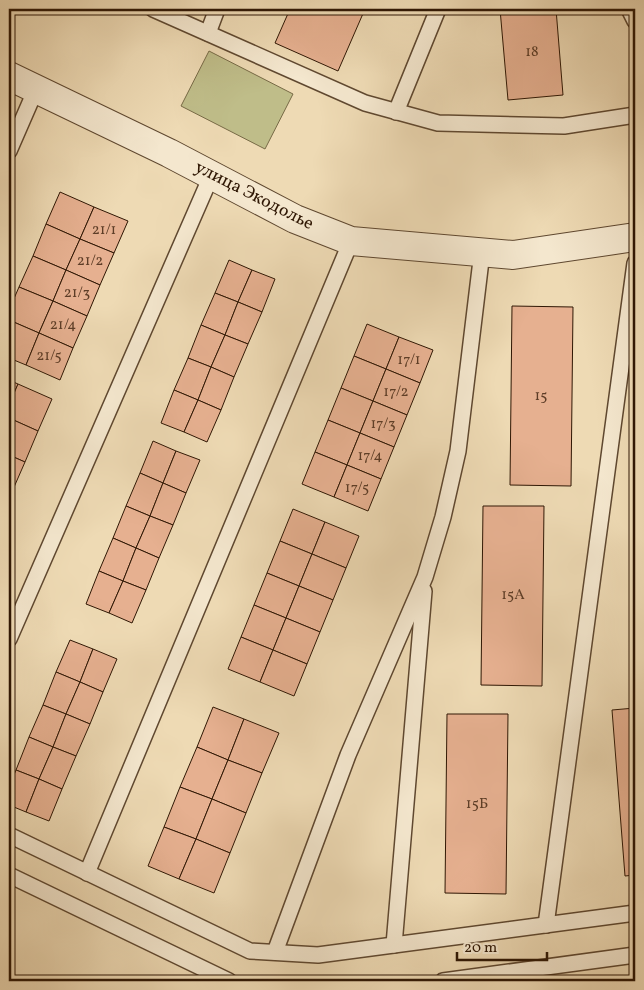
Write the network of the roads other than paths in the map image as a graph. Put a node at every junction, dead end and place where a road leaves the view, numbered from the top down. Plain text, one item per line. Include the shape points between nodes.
1 (153, 9) edge
2 (217, 9) edge
3 (438, 9) edge
4 (629, 9) edge
5 (635, 21) edge
6 (208, 34) junction
7 (9, 76) edge
8 (36, 89) junction
9 (396, 112) junction
10 (635, 115) edge
11 (9, 151) edge
12 (212, 174) junction
13 (635, 237) edge
14 (351, 241) junction
15 (482, 252) junction
16 (635, 263) edge
17 (425, 577) junction
18 (9, 639) edge
19 (9, 835) edge
20 (87, 872) junction
21 (9, 875) edge
22 (635, 913) edge
23 (546, 925) junction
24 (394, 945) junction
25 (275, 952) junction
26 (635, 955) edge
27 (229, 981) edge
28 (443, 981) edge

1 - 6 lane
2 - 6 lane
3 - 9 lane
4 - 5 lane
6 - 9 lane via 365,103
7 - 8 street, улица Экодолье
8 - 11 lane
8 - 12 street, улица Экодолье
9 - 10 lane via 438,123 564,126
12 - 14 street, улица Экодолье via 295,219
12 - 18 lane
13 - 15 street, улица Экодолье via 513,255
14 - 15 street, улица Экодолье
14 - 20 lane
15 - 17 lane via 458,451 444,517
16 - 23 lane
17 - 24 lane
17 - 25 lane via 348,755
19 - 20 lane
20 - 25 lane via 250,950
21 - 27 lane
22 - 23 lane
23 - 24 lane
24 - 25 lane via 318,955
26 - 28 lane

